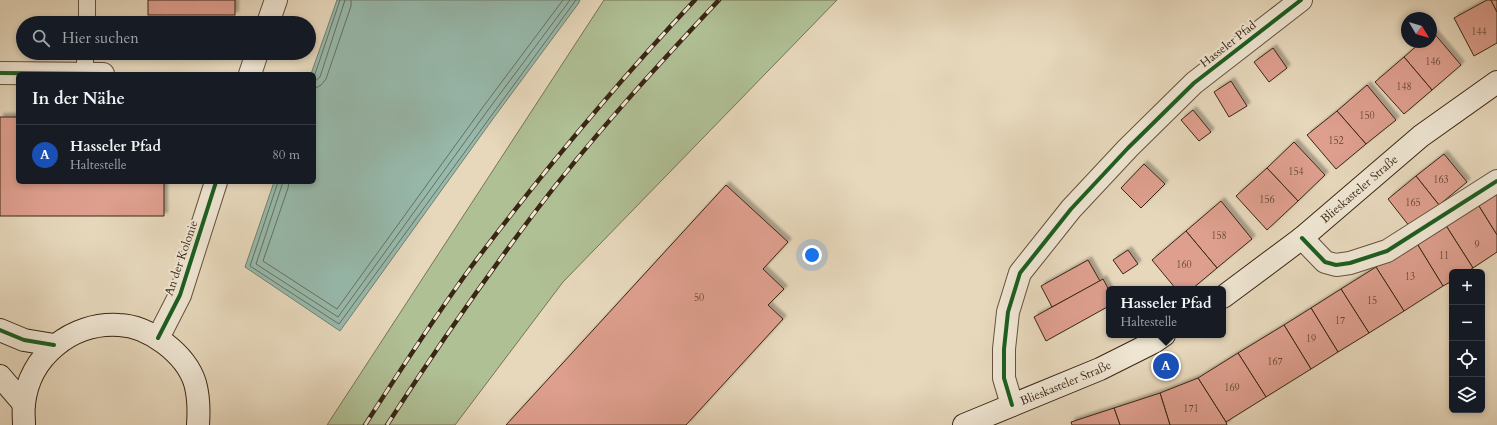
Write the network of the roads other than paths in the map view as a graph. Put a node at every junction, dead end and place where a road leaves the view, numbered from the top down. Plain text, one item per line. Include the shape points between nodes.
1 (88, 0) edge
2 (276, 0) edge
3 (1301, 0) edge
4 (87, 16) edge
5 (270, 16) edge
6 (255, 60) edge
7 (91, 67) edge
8 (251, 72) edge
9 (0, 73) edge
10 (1497, 82) edge
11 (1497, 182) edge
12 (215, 184) edge
13 (1302, 238) junction
14 (1226, 295) edge
15 (0, 330) edge
16 (158, 338) junction
17 (1160, 338) edge
18 (54, 345) junction
19 (0, 376) edge
20 (1012, 405) junction
21 (24, 415) edge
22 (198, 425) edge
23 (964, 425) edge

1 - 4 lane
2 - 5 street
3 - 20 street, Hasseler Pfad via 1194,82 1071,209 1020,273 1008,312 1004,349 1004,378
6 - 8 street
7 - 9 street
10 - 13 street, Blieskasteler Straße via 1421,136
11 - 13 street via 1387,251 1350,263 1336,265 1325,262
12 - 16 street, An der Kolonie via 180,295
13 - 14 street, Blieskasteler Straße
15 - 18 street via 24,340
16 - 18 street via 120,324 96,326 74,333
16 - 22 street via 182,359 194,382 199,408
17 - 20 street, Blieskasteler Straße via 1100,369
18 - 21 street via 33,372 27,388
19 - 21 street
20 - 23 street, Blieskasteler Straße

